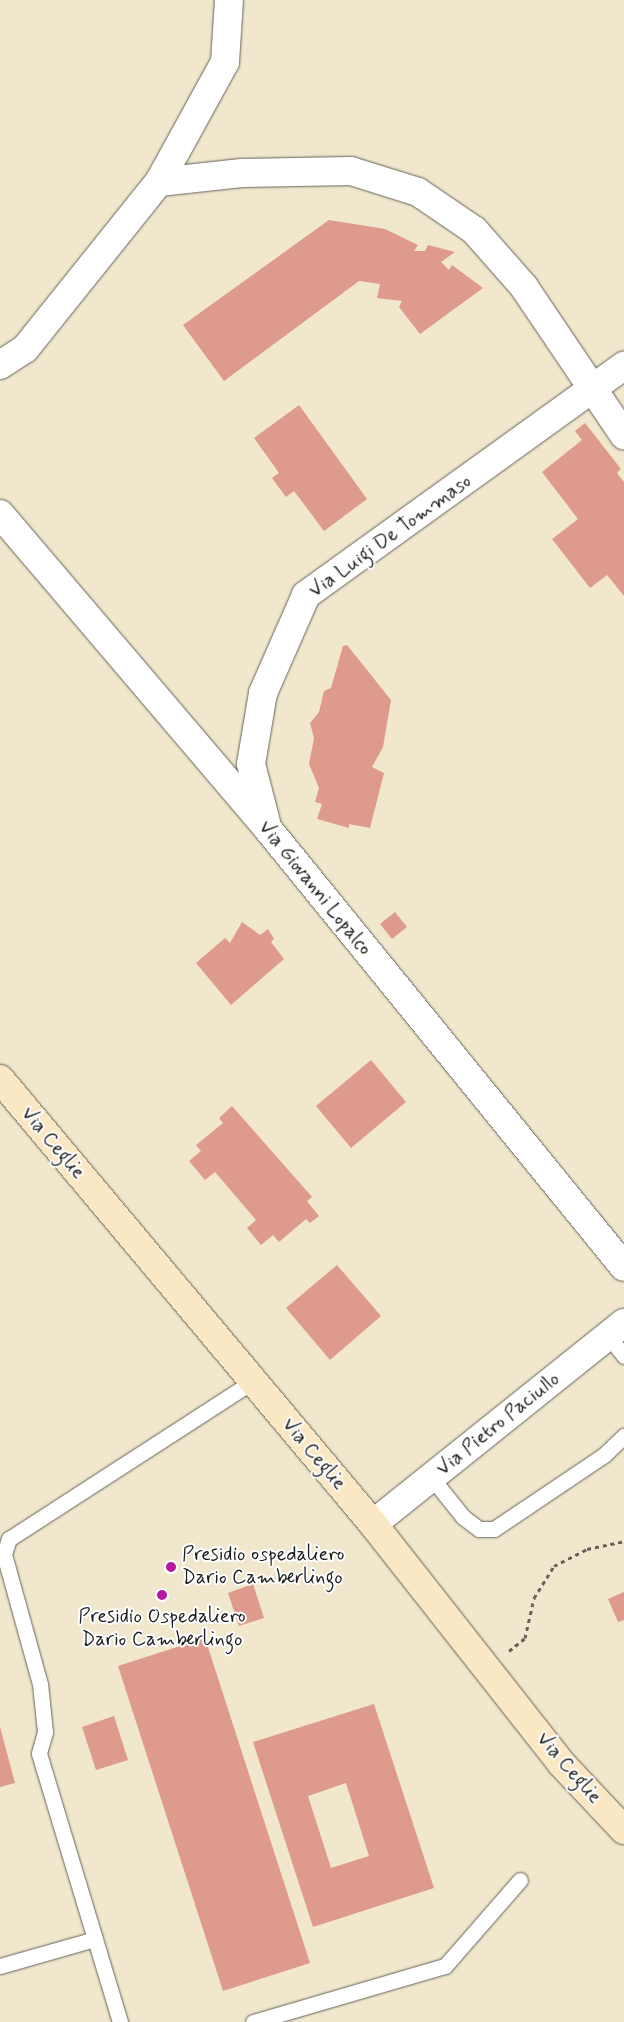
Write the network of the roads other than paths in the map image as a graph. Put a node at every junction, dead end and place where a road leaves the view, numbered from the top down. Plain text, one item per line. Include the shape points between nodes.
1 (228, 0) edge
2 (159, 182) junction
3 (0, 365) edge
4 (624, 366) edge
5 (594, 388) junction
6 (624, 435) edge
7 (0, 514) edge
8 (268, 830) junction
9 (0, 1079) edge
10 (624, 1267) edge
11 (618, 1338) edge
12 (253, 1382) junction
13 (624, 1436) edge
14 (431, 1477) junction
15 (373, 1524) junction
16 (624, 1830) edge
17 (520, 1880) dead end
18 (95, 1939) junction
19 (0, 1966) edge
20 (120, 2022) edge
21 (253, 2022) edge

1 - 2 street via 225,62
2 - 3 street via 25,349
2 - 5 street via 242,173 351,171 418,192 474,230 524,287
4 - 5 street, Via Luigi De Tommaso
5 - 6 street
5 - 8 street, Via Luigi De Tommaso via 306,595 263,693 251,764
7 - 8 street, Via Giovanni Lopalco
8 - 10 street, Via Giovanni Lopalco
9 - 12 main road, Via Ceglie
11 - 14 street, Via Pietro Paciullo
12 - 15 main road, Via Ceglie
12 - 18 lane via 9,1539 4,1554 40,1684 45,1732 39,1753
13 - 14 lane via 604,1455 494,1529 479,1529 463,1517
14 - 15 street, Via Pietro Paciullo
15 - 16 main road, Via Ceglie via 561,1763
17 - 21 lane via 445,1966
18 - 19 lane
18 - 20 lane

